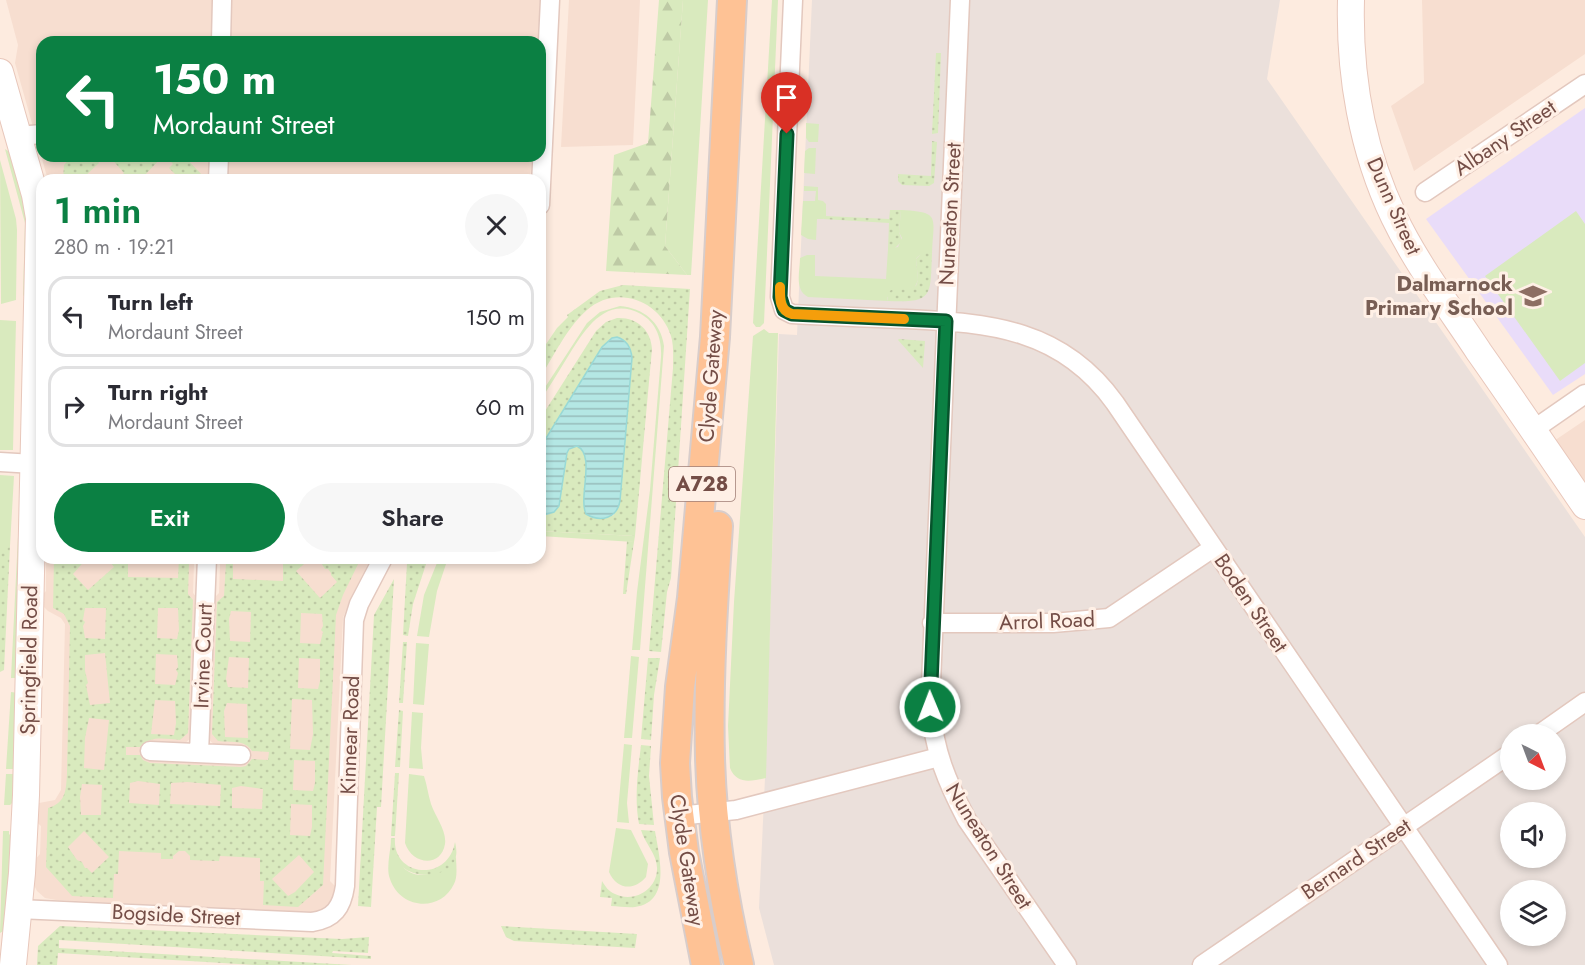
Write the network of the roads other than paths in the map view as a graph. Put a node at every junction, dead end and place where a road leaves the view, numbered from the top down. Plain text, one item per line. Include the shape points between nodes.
1 (222, 0) edge
2 (550, 0) edge
3 (732, 0) edge
4 (750, 0) edge
5 (793, 0) edge
6 (960, 0) edge
7 (1351, 0) edge
8 (221, 36) edge
9 (546, 68) edge
10 (0, 72) edge
11 (1585, 84) edge
12 (30, 135) edge
13 (36, 190) edge
14 (1425, 192) dead end
15 (946, 321) junction
16 (36, 366) edge
17 (1585, 394) edge
18 (1533, 430) junction
19 (0, 462) edge
20 (34, 464) junction
21 (36, 500) edge
22 (1585, 506) edge
23 (36, 543) edge
24 (1213, 548) junction
25 (207, 564) edge
26 (380, 564) edge
27 (932, 623) junction
28 (1585, 702) edge
29 (1554, 724) edge
30 (150, 751) dead end
31 (199, 753) junction
32 (241, 755) dead end
33 (939, 757) junction
34 (1500, 761) edge
35 (714, 814) junction
36 (678, 816) junction
37 (1404, 827) junction
38 (18, 909) junction
39 (333, 914) joint
40 (13, 965) edge
41 (706, 965) edge
42 (739, 965) edge
43 (1067, 965) edge
44 (1202, 965) edge
45 (1497, 965) edge

1 - 8 street
2 - 9 street
3 - 36 main road, Clyde Gateway / A728 via 715,337 692,598 680,687 676,749
4 - 35 main road, Clyde Gateway / A728 via 710,651
5 - 15 street, Boden Street via 781,306 792,314
6 - 15 street, Nuneaton Street
7 - 18 street, Dunn Street via 1351,42 1360,115 1386,199 1416,258
10 - 12 street, Springfield Road
11 - 14 street, Albany Street
12 - 13 street, Springfield Road
15 - 24 street, Boden Street via 1021,333 1087,371 1108,393
15 - 27 street, Nuneaton Street
16 - 20 street, Springfield Road
17 - 18 street
18 - 22 street, Dunn Street
19 - 20 street
20 - 21 street, Springfield Road
23 - 38 street, Springfield Road
24 - 27 street, Arrol Road via 1109,618 1053,623
24 - 37 street, Boden Street
25 - 31 street, Irvine Court
26 - 39 street, Kinnear Road via 354,620 345,886 341,904
27 - 33 street, Nuneaton Street via 930,700
28 - 29 street
30 - 31 street
31 - 32 street
33 - 35 street
33 - 43 street, Nuneaton Street via 947,782 968,820
34 - 37 street, Bernard Street
35 - 36 street
35 - 42 main road, Clyde Gateway / A728 via 721,877
36 - 41 main road, Clyde Gateway / A728
37 - 44 street, Bernard Street
37 - 45 street, Boden Street
38 - 39 street, Bogside Street via 312,922
38 - 40 street, Springfield Road

